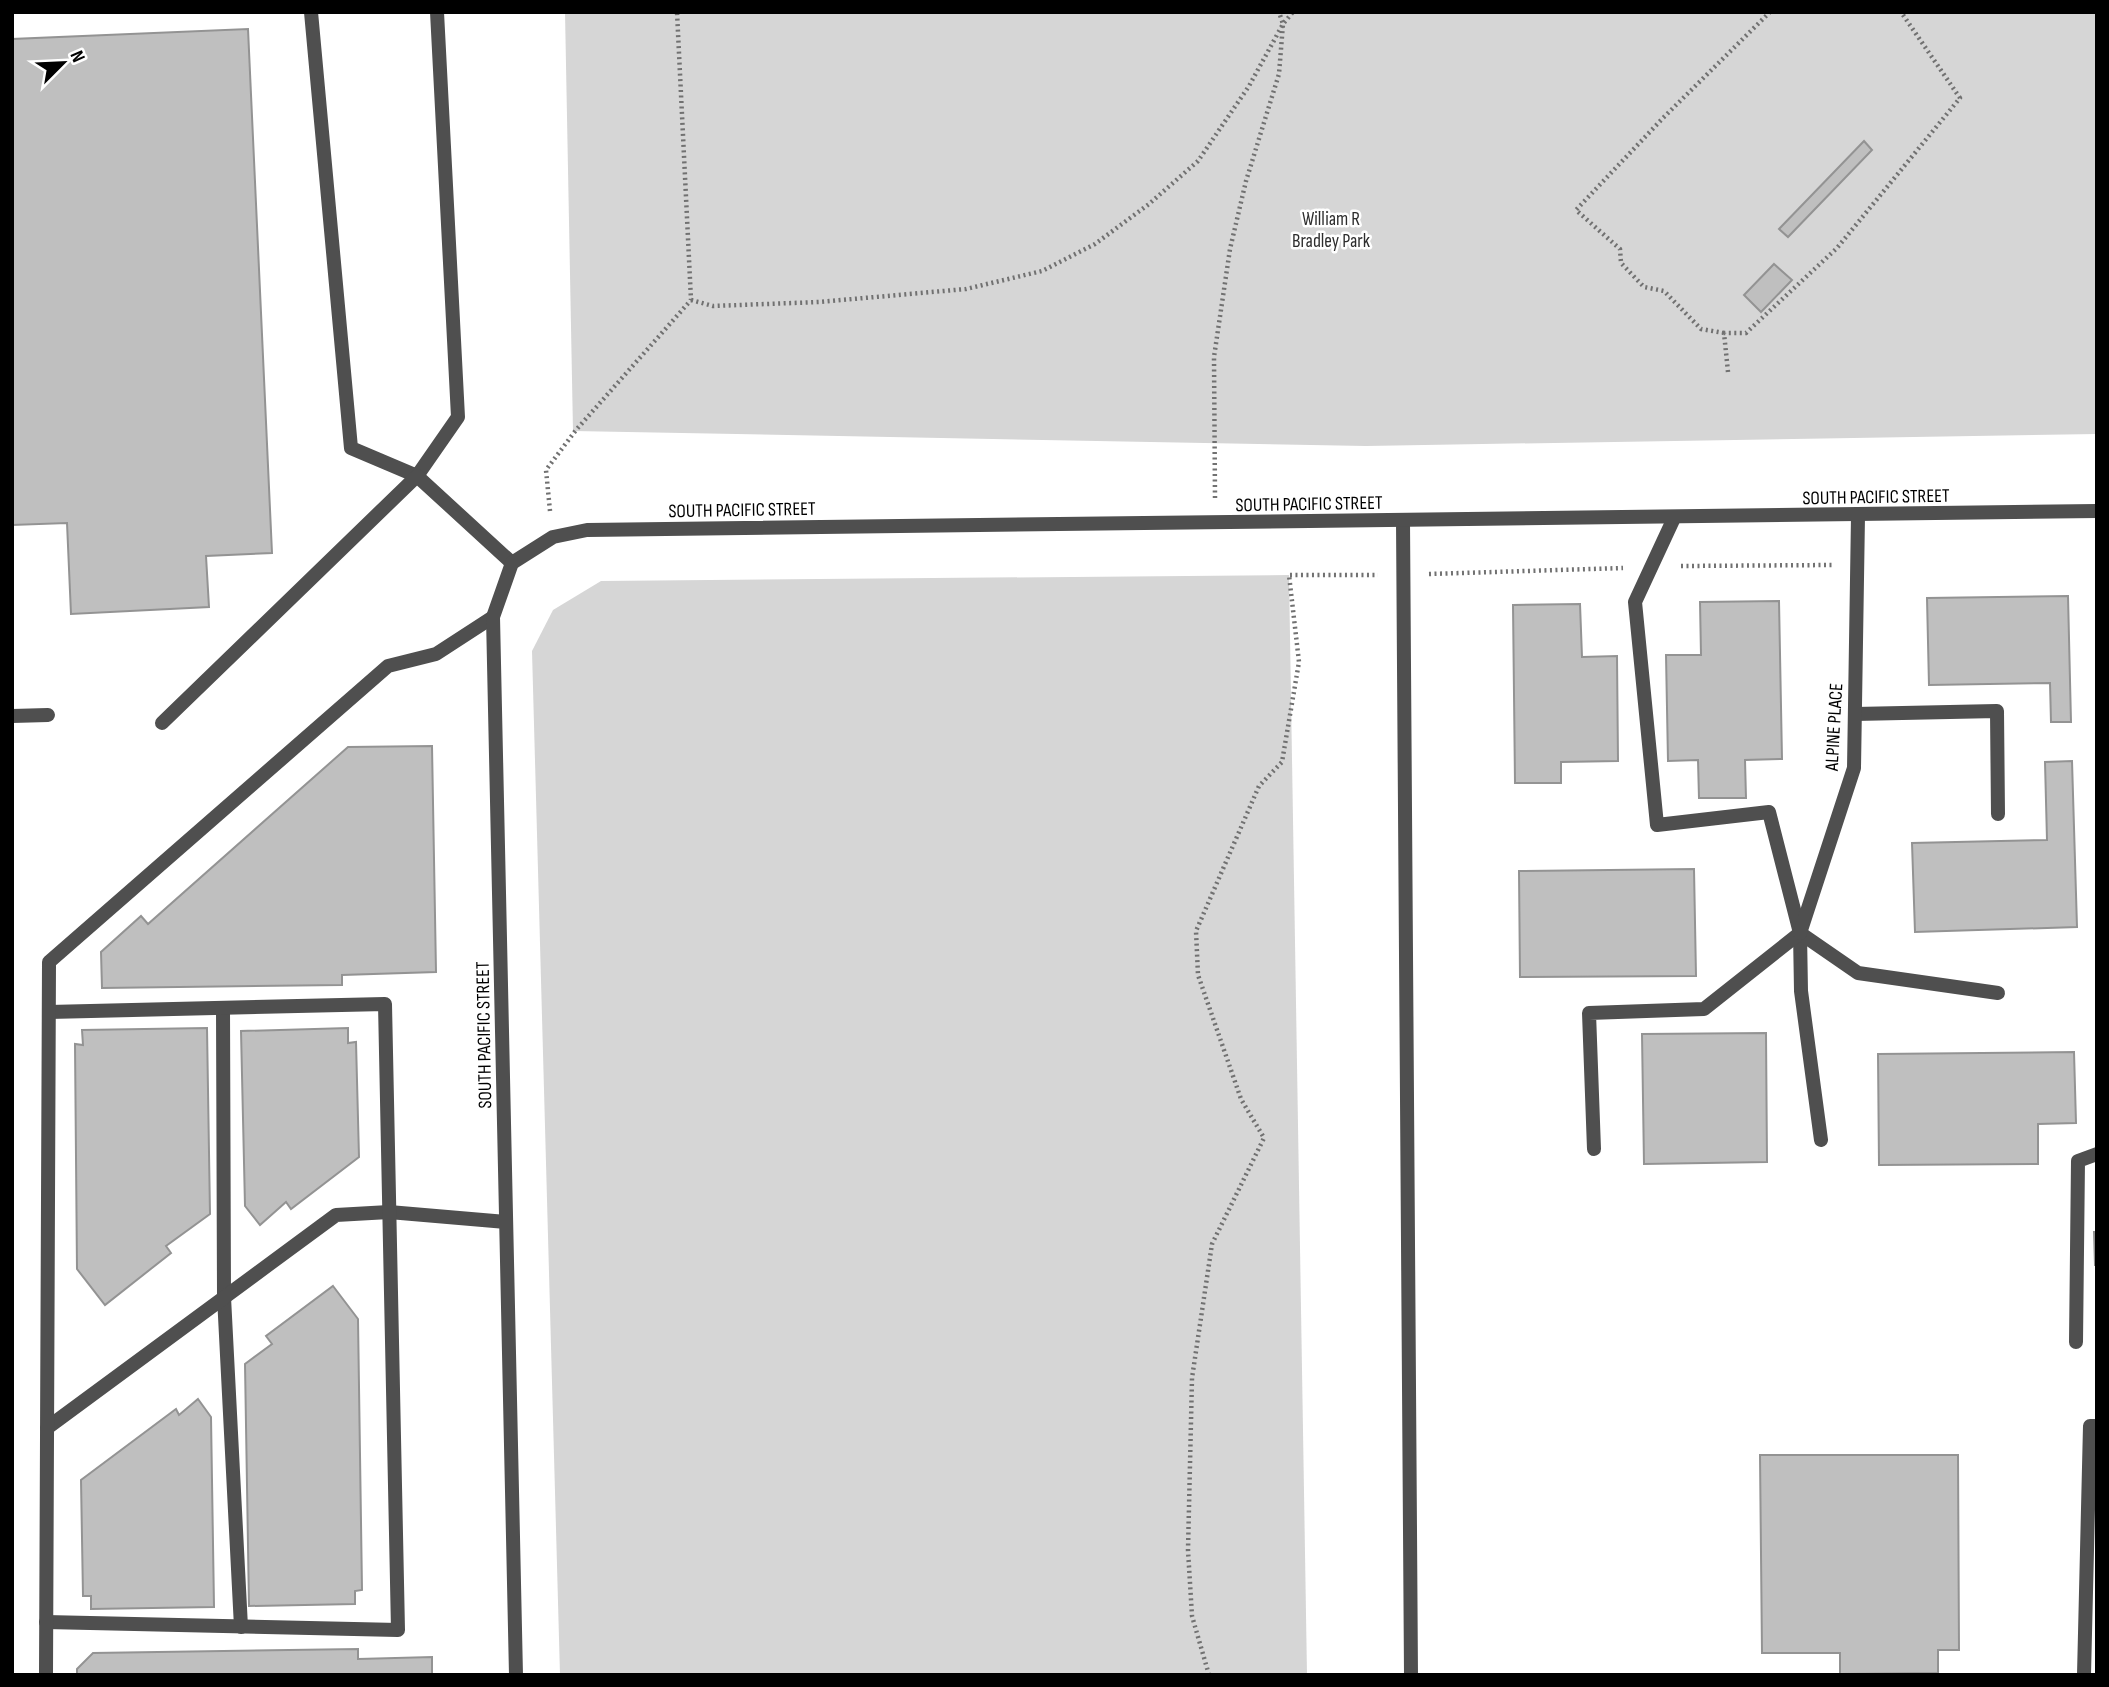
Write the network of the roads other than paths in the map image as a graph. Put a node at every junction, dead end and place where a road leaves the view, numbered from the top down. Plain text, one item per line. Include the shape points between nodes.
1 (310, 12) edge
2 (437, 12) edge
3 (417, 476) junction
4 (2097, 511) edge
5 (1858, 516) junction
6 (1674, 518) junction
7 (1403, 521) junction
8 (512, 564) junction
9 (493, 617) junction
10 (1855, 714) junction
11 (48, 715) dead end
12 (12, 716) edge
13 (162, 723) dead end
14 (1998, 814) dead end
15 (1800, 933) junction
16 (1998, 993) dead end
17 (223, 1008) junction
18 (49, 1012) junction
19 (1821, 1140) dead end
20 (1594, 1149) dead end
21 (2097, 1154) edge
22 (389, 1212) junction
23 (506, 1222) junction
24 (224, 1297) junction
25 (2076, 1342) dead end
26 (2097, 1426) edge
27 (47, 1428) junction
28 (46, 1622) junction
29 (241, 1627) junction
30 (46, 1675) edge
31 (516, 1675) edge
32 (1411, 1675) edge
33 (2084, 1675) edge

1 - 3 street via 351,448
2 - 3 street via 458,417
3 - 8 street
3 - 13 street
4 - 5 street, SOUTH PACIFIC STREET
5 - 6 street, SOUTH PACIFIC STREET
5 - 10 street, ALPINE PLACE
6 - 7 street, SOUTH PACIFIC STREET
6 - 15 street via 1635,602 1657,825 1769,812
7 - 8 street, SOUTH PACIFIC STREET via 587,530 553,537
7 - 32 street
8 - 9 street, SOUTH PACIFIC STREET
9 - 18 street via 436,654 388,666 49,962
9 - 23 street, SOUTH PACIFIC STREET
10 - 14 street via 1997,711
10 - 15 street, ALPINE PLACE via 1854,768
11 - 12 street
15 - 16 street via 1858,973
15 - 19 street via 1801,991
15 - 20 street via 1704,1009 1589,1013
17 - 18 street
17 - 22 street via 385,1004
17 - 24 street
18 - 27 street
21 - 25 street via 2078,1161
22 - 23 street
22 - 24 street via 336,1215
22 - 29 street via 398,1630
23 - 31 street, SOUTH PACIFIC STREET
24 - 27 street
24 - 29 street
26 - 33 street via 2090,1426
27 - 28 street
28 - 29 street
28 - 30 street

